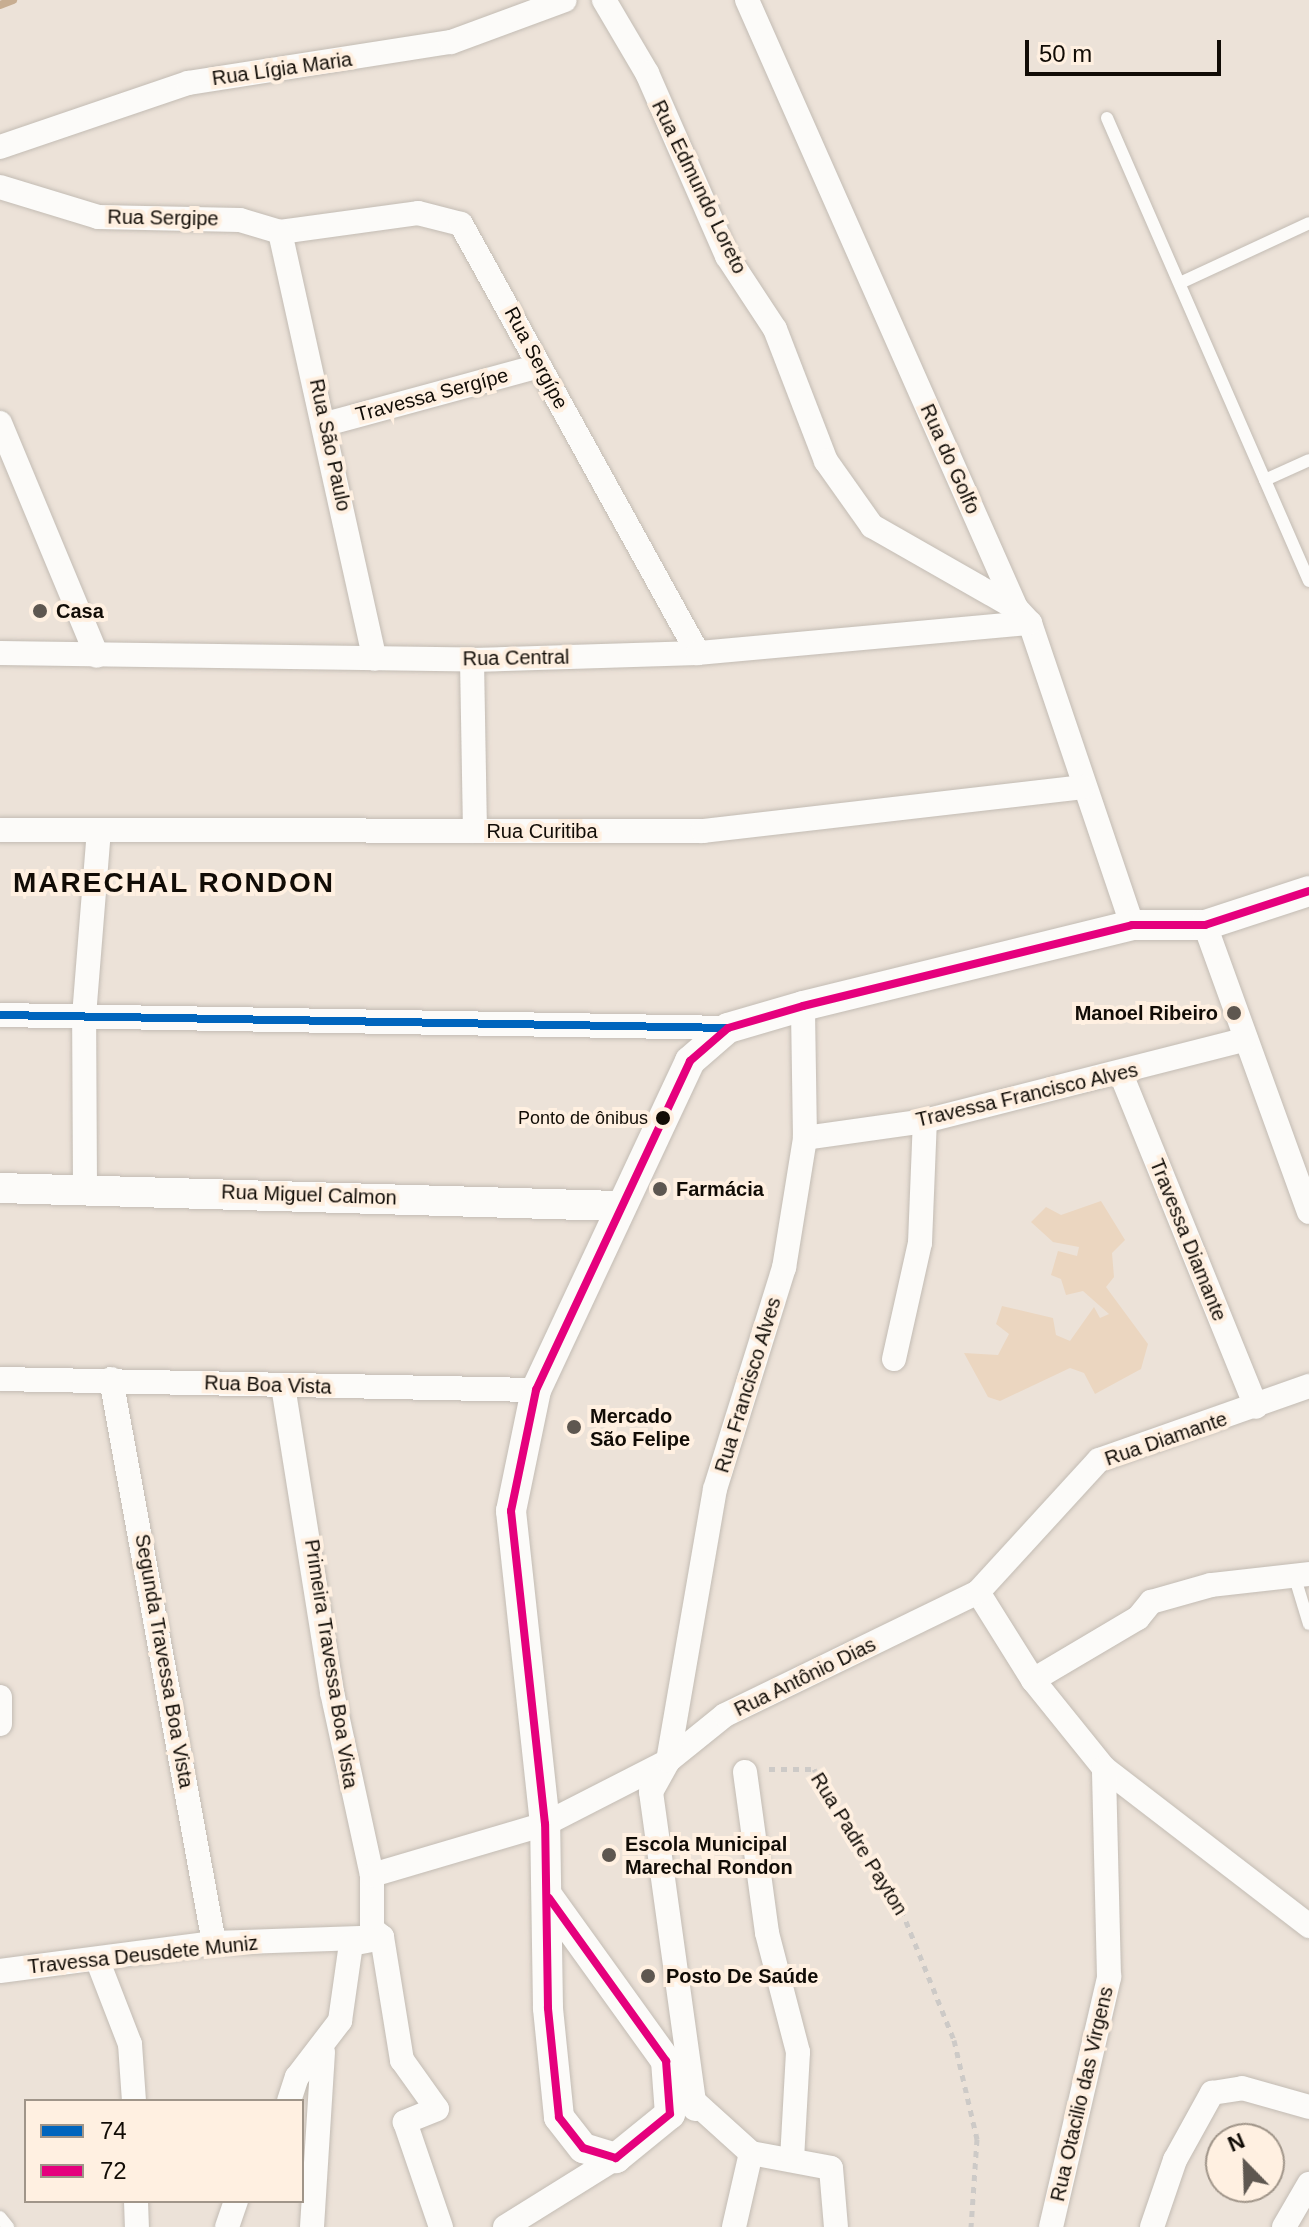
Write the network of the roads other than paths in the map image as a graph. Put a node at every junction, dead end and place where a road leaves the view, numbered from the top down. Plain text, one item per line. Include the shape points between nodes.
1 (565, 0) edge
2 (604, 0) edge
3 (747, 0) edge
4 (1107, 118) dead end
5 (0, 147) edge
6 (0, 187) edge
7 (1309, 223) edge
8 (280, 232) junction
9 (1180, 283) junction
10 (539, 366) junction
11 (0, 423) edge
12 (326, 424) junction
13 (1309, 460) edge
14 (1265, 480) junction
15 (1309, 581) edge
16 (1023, 616) junction
17 (0, 653) edge
18 (698, 653) junction
19 (97, 656) junction
20 (375, 659) junction
21 (472, 660) junction
22 (1082, 787) junction
23 (0, 830) edge
24 (99, 831) junction
25 (475, 831) junction
26 (1309, 891) edge
27 (1132, 925) junction
28 (1205, 925) junction
29 (803, 1006) junction
30 (0, 1015) edge
31 (84, 1016) junction
32 (728, 1028) junction
33 (1246, 1039) junction
34 (1121, 1074) junction
35 (925, 1121) junction
36 (805, 1138) junction
37 (85, 1187) junction
38 (0, 1188) edge
39 (618, 1206) junction
40 (1309, 1212) edge
41 (894, 1359) dead end
42 (0, 1379) edge
43 (111, 1379) junction
44 (283, 1386) junction
45 (1309, 1386) edge
46 (536, 1390) junction
47 (1256, 1407) junction
48 (1302, 1576) edge
49 (978, 1592) junction
50 (1309, 1624) edge
51 (1033, 1680) junction
52 (0, 1697) edge
53 (0, 1724) edge
54 (668, 1761) junction
55 (1104, 1768) junction
56 (745, 1772) road end
57 (545, 1824) junction
58 (372, 1875) junction
59 (549, 1898) junction
60 (1309, 1926) edge
61 (382, 1937) junction
62 (214, 1943) junction
63 (97, 1959) junction
64 (0, 1971) edge
65 (323, 2052) junction
66 (666, 2061) junction
67 (134, 2099) edge
68 (290, 2099) edge
69 (1309, 2107) edge
70 (695, 2109) junction
71 (751, 2153) junction
72 (616, 2158) junction
73 (792, 2158) junction
74 (1309, 2184) edge
75 (136, 2203) edge
76 (235, 2203) edge
77 (0, 2217) edge
78 (8, 2227) edge
79 (137, 2227) edge
80 (227, 2227) edge
81 (312, 2227) edge
82 (441, 2227) edge
83 (505, 2227) edge
84 (734, 2227) edge
85 (836, 2227) edge
86 (1051, 2227) edge
87 (1152, 2227) edge
88 (1284, 2227) edge

1 - 5 street, Rua Lígia Maria via 451,42 188,83
2 - 16 street, Rua Edmundo Loreto via 642,61 727,256 775,329 826,461 872,526
3 - 16 street, Rua do Golfo
4 - 9 lane
6 - 8 street, Rua Sergipe via 98,217 240,220
7 - 9 lane
8 - 10 street, Rua Sergípe via 418,213 461,224
8 - 12 street, Rua São Paulo
9 - 14 lane
10 - 12 street, Travessa Sergípe
10 - 18 street, Rua Sergípe
11 - 19 street
12 - 20 street, Rua São Paulo
13 - 14 lane
14 - 15 lane
16 - 18 street, Rua Central
16 - 22 street, Rua do Golfo
17 - 19 street, Rua Central
18 - 21 street, Rua Central
19 - 20 street, Rua Central
20 - 21 street, Rua Central
21 - 25 street
22 - 25 street, Rua Curitiba via 703,831
22 - 27 street, Rua do Golfo
23 - 24 street, Rua Curitiba
24 - 25 street, Rua Curitiba
24 - 31 street
26 - 28 street
27 - 28 street
27 - 29 street
28 - 33 street
29 - 32 street
29 - 36 street, Rua Francisco Alves
30 - 31 street
31 - 32 street
31 - 37 street
32 - 39 street via 682,1074
33 - 34 street, Travessa Francisco Alves
33 - 40 street
34 - 35 street, Travessa Francisco Alves
34 - 47 street, Travessa Diamante
35 - 36 street, Travessa Francisco Alves
35 - 41 street via 920,1243
36 - 54 street, Rua Francisco Alves via 784,1268 715,1489
37 - 38 street, Rua Miguel Calmon
37 - 39 street, Rua Miguel Calmon
39 - 46 street
42 - 43 street, Rua Boa Vista
43 - 44 street, Rua Boa Vista
43 - 62 street, Segunda Travessa Boa Vista
44 - 46 street, Rua Boa Vista
44 - 58 street, Primeira Travessa Boa Vista via 332,1692
45 - 47 street, Rua Diamante
46 - 57 street via 510,1540
47 - 49 street, Rua Diamante via 1099,1460
48 - 50 lane
48 - 51 street via 1211,1585 1151,1602 1138,1618
49 - 51 street
49 - 54 street, Rua Antônio Dias via 725,1715
51 - 55 street
52 - 53 street
54 - 57 street, Rua Antônio Dias
54 - 70 street via 651,1792 649,1817 686,2009
55 - 60 street
55 - 86 street, Rua Otacilio das Virgens via 1109,1977
56 - 73 street via 767,1933 798,2052
57 - 58 street, Rua Antônio Dias
57 - 59 street
58 - 61 street, Primeira Travessa Boa Vista via 372,1929
59 - 66 street
59 - 72 street via 548,2008 559,2117 583,2148
61 - 62 street, Travessa Deusdete Muniz
61 - 65 street via 351,1944 340,2021
61 - 82 street via 402,2060 437,2109 405,2122
62 - 63 street, Travessa Deusdete Muniz
63 - 64 street, Travessa Deusdete Muniz
63 - 67 street via 130,2044
65 - 68 street via 297,2077
65 - 81 street
66 - 70 street
66 - 72 street via 670,2114
69 - 87 street via 1242,2088 1212,2093 1169,2175
70 - 71 street
71 - 73 street
71 - 84 street
72 - 83 street
73 - 85 street via 825,2164 837,2188
74 - 88 street
75 - 79 street
76 - 80 street
77 - 78 lane

